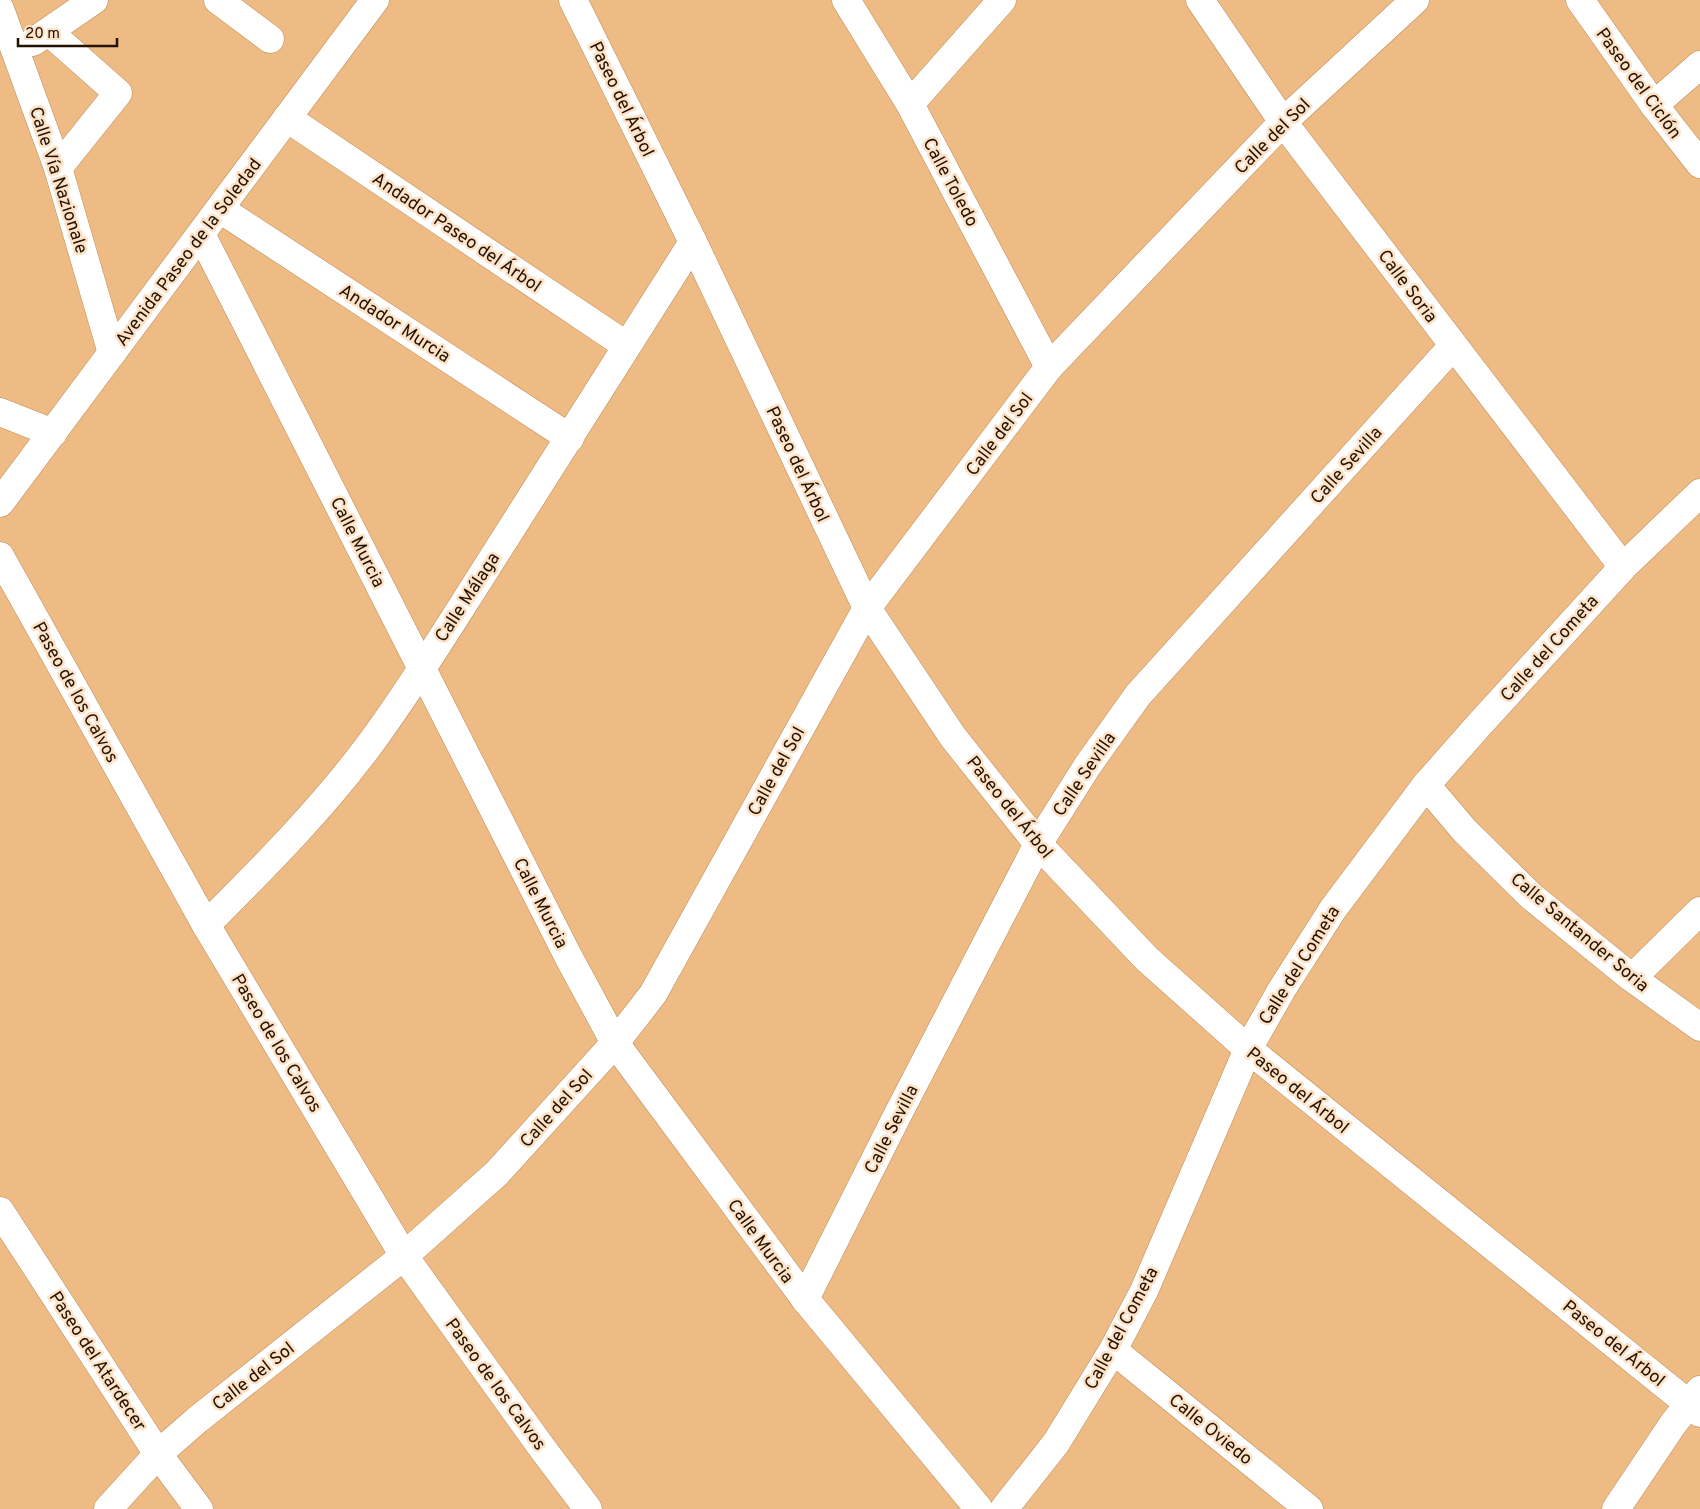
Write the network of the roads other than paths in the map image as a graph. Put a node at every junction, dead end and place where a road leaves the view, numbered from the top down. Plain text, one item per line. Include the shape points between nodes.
1 (94, 0) edge
2 (218, 0) edge
3 (375, 0) edge
4 (573, 0) edge
5 (846, 0) edge
6 (1002, 0) edge
7 (1200, 0) edge
8 (1415, 0) edge
9 (1580, 0) edge
10 (0, 9) edge
11 (49, 32) junction
12 (270, 39) dead end
13 (8, 56) edge
14 (1700, 66) edge
15 (910, 104) junction
16 (1654, 105) junction
17 (288, 118) junction
18 (1283, 122) junction
19 (1700, 164) edge
20 (58, 168) junction
21 (220, 209) junction
22 (201, 234) junction
23 (693, 242) junction
24 (627, 346) junction
25 (1453, 346) junction
26 (112, 353) junction
27 (1049, 367) junction
28 (0, 412) edge
29 (53, 433) junction
30 (570, 438) junction
31 (1700, 493) edge
32 (0, 503) edge
33 (0, 556) edge
34 (1623, 567) junction
35 (867, 608) junction
36 (422, 668) junction
37 (1426, 785) junction
38 (1038, 844) junction
39 (1700, 911) edge
40 (206, 925) junction
41 (1632, 978) junction
42 (1700, 1027) edge
43 (615, 1044) junction
44 (1248, 1049) junction
45 (0, 1211) edge
46 (404, 1256) junction
47 (804, 1300) junction
48 (1113, 1350) junction
49 (1696, 1402) edge
50 (158, 1454) junction
51 (108, 1509) edge
52 (200, 1509) edge
53 (588, 1509) edge
54 (979, 1509) edge
55 (1004, 1509) edge
56 (1309, 1509) edge
57 (1616, 1509) edge

1 - 11 street
2 - 12 street
3 - 17 street, Avenida Paseo de la Soledad
4 - 23 street, Paseo del Árbol
5 - 15 street, Calle Toledo
6 - 15 street
7 - 18 street, Calle Soria
8 - 18 street, Calle del Sol
9 - 16 street, Paseo del Ciclón
10 - 13 street, Calle Vía Nazionale
11 - 13 street
11 - 20 street via 118,93
13 - 20 street, Calle Vía Nazionale
14 - 16 street
15 - 27 street, Calle Toledo
16 - 19 street, Paseo del Ciclón
17 - 21 street, Avenida Paseo de la Soledad
17 - 24 street, Andador Paseo del Árbol
18 - 25 street, Calle Soria
18 - 27 street, Calle del Sol
20 - 26 street, Calle Vía Nazionale
21 - 22 street, Avenida Paseo de la Soledad
21 - 30 street, Andador Murcia
22 - 26 street, Avenida Paseo de la Soledad
22 - 36 street, Calle Murcia
23 - 24 street, Calle Málaga
23 - 35 street, Paseo del Árbol
24 - 30 street, Calle Málaga
25 - 34 street, Calle Soria
25 - 38 street, Calle Sevilla via 1138,695 1088,765
26 - 29 street, Avenida Paseo de la Soledad
27 - 35 street, Calle del Sol
28 - 29 street
29 - 32 street, Avenida Paseo de la Soledad
30 - 36 street, Calle Málaga
31 - 34 street, Calle del Cometa
33 - 40 street, Paseo de los Calvos
34 - 37 street, Calle del Cometa
35 - 38 street, Paseo del Árbol via 953,737
35 - 43 street, Calle del Sol via 653,994
36 - 40 street, Calle Málaga via 372,740 309,817
36 - 43 street, Calle Murcia
37 - 41 street, Calle Santander Soria via 1465,831 1532,897
37 - 44 street, Calle del Cometa via 1333,909
38 - 44 street, Paseo del Árbol via 1147,959
38 - 47 street, Calle Sevilla
39 - 41 street
40 - 46 street, Paseo de los Calvos
41 - 42 street, Calle Santander Soria
43 - 46 street, Calle del Sol via 497,1173
43 - 47 street, Calle Murcia
44 - 48 street, Calle del Cometa via 1144,1291
44 - 49 street, Paseo del Árbol
45 - 50 street, Paseo del Atardecer
46 - 50 street, Calle del Sol
46 - 53 street, Paseo de los Calvos
47 - 54 street, Calle Murcia
48 - 55 street, Calle del Cometa via 1056,1443
48 - 56 street, Calle Oviedo
49 - 57 street via 1672,1424
50 - 51 street, Calle del Sol
50 - 52 street, Paseo del Atardecer

